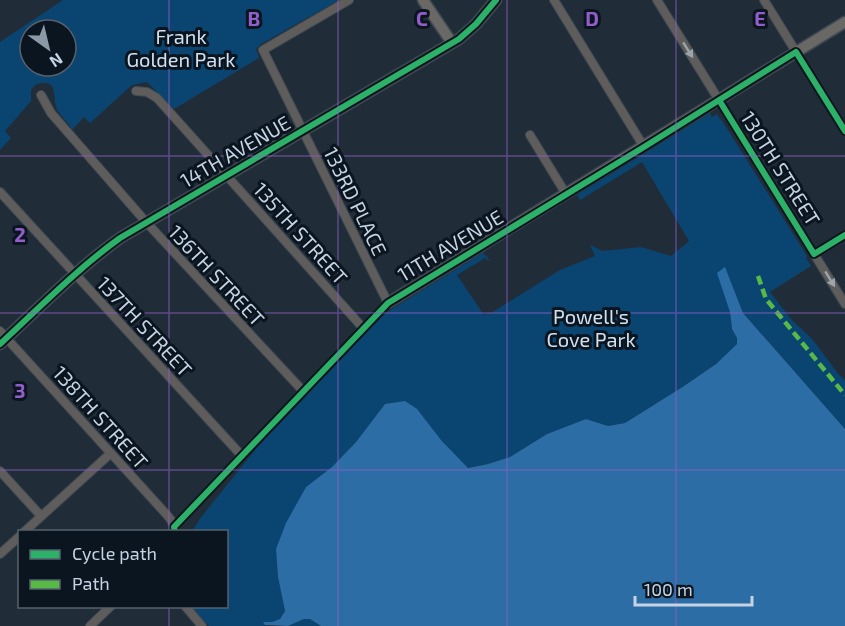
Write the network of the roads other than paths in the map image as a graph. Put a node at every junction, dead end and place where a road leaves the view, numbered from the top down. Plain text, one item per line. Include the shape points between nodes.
1 (349, 0) edge
2 (423, 0) edge
3 (496, 0) edge
4 (554, 0) edge
5 (657, 0) edge
6 (764, 0) edge
7 (845, 22) edge
8 (452, 43) junction
9 (796, 52) junction
10 (136, 91) dead end
11 (41, 95) dead end
12 (719, 100) junction
13 (302, 131) junction
14 (845, 132) edge
15 (530, 135) dead end
16 (644, 147) junction
17 (226, 176) junction
18 (0, 192) edge
19 (566, 194) junction
20 (146, 222) junction
21 (845, 236) edge
22 (814, 254) junction
23 (75, 274) junction
24 (388, 303) junction
25 (845, 304) edge
26 (363, 328) junction
27 (2, 338) edge
28 (303, 391) junction
29 (111, 453) junction
30 (242, 456) junction
31 (0, 471) edge
32 (41, 516) junction
33 (175, 529) edge
34 (25, 530) edge
35 (18, 538) edge
36 (0, 554) edge
37 (109, 608) edge
38 (187, 608) edge
39 (90, 626) edge
40 (202, 626) edge

1 - 13 street, 133RD PLACE via 263,50
2 - 8 street
3 - 8 street, 14TH AVENUE via 468,32
4 - 16 street
5 -> 12 street, 130TH STREET
6 - 9 street
7 - 9 street, 11TH AVENUE
8 - 13 street, 14TH AVENUE
9 - 12 street, 11TH AVENUE
9 - 14 street
10 - 17 street, 135TH STREET via 157,98
11 - 20 street, 136TH STREET via 51,113
12 - 16 street, 11TH AVENUE
12 - 22 street, 130TH STREET
13 - 17 street, 14TH AVENUE
13 - 24 street, 133RD PLACE
15 - 19 street
16 - 19 street, 11TH AVENUE
17 - 20 street, 14TH AVENUE
17 - 26 street, 135TH STREET
18 - 23 street, 137TH STREET
19 - 24 street, 11TH AVENUE
20 - 23 street, 14TH AVENUE
20 - 28 street, 136TH STREET
21 - 22 street
22 -> 25 street, 130TH STREET
23 - 27 street, 14TH AVENUE
23 - 30 street, 137TH STREET
24 - 26 street, 11TH AVENUE
26 - 28 street, 11TH AVENUE
27 - 29 street, 138TH STREET
28 - 30 street, 11TH AVENUE
29 - 32 street
29 - 33 street, 138TH STREET
30 - 33 street, 11TH AVENUE
31 - 32 street
32 - 34 street
35 - 36 street
37 - 39 street
38 - 40 street

